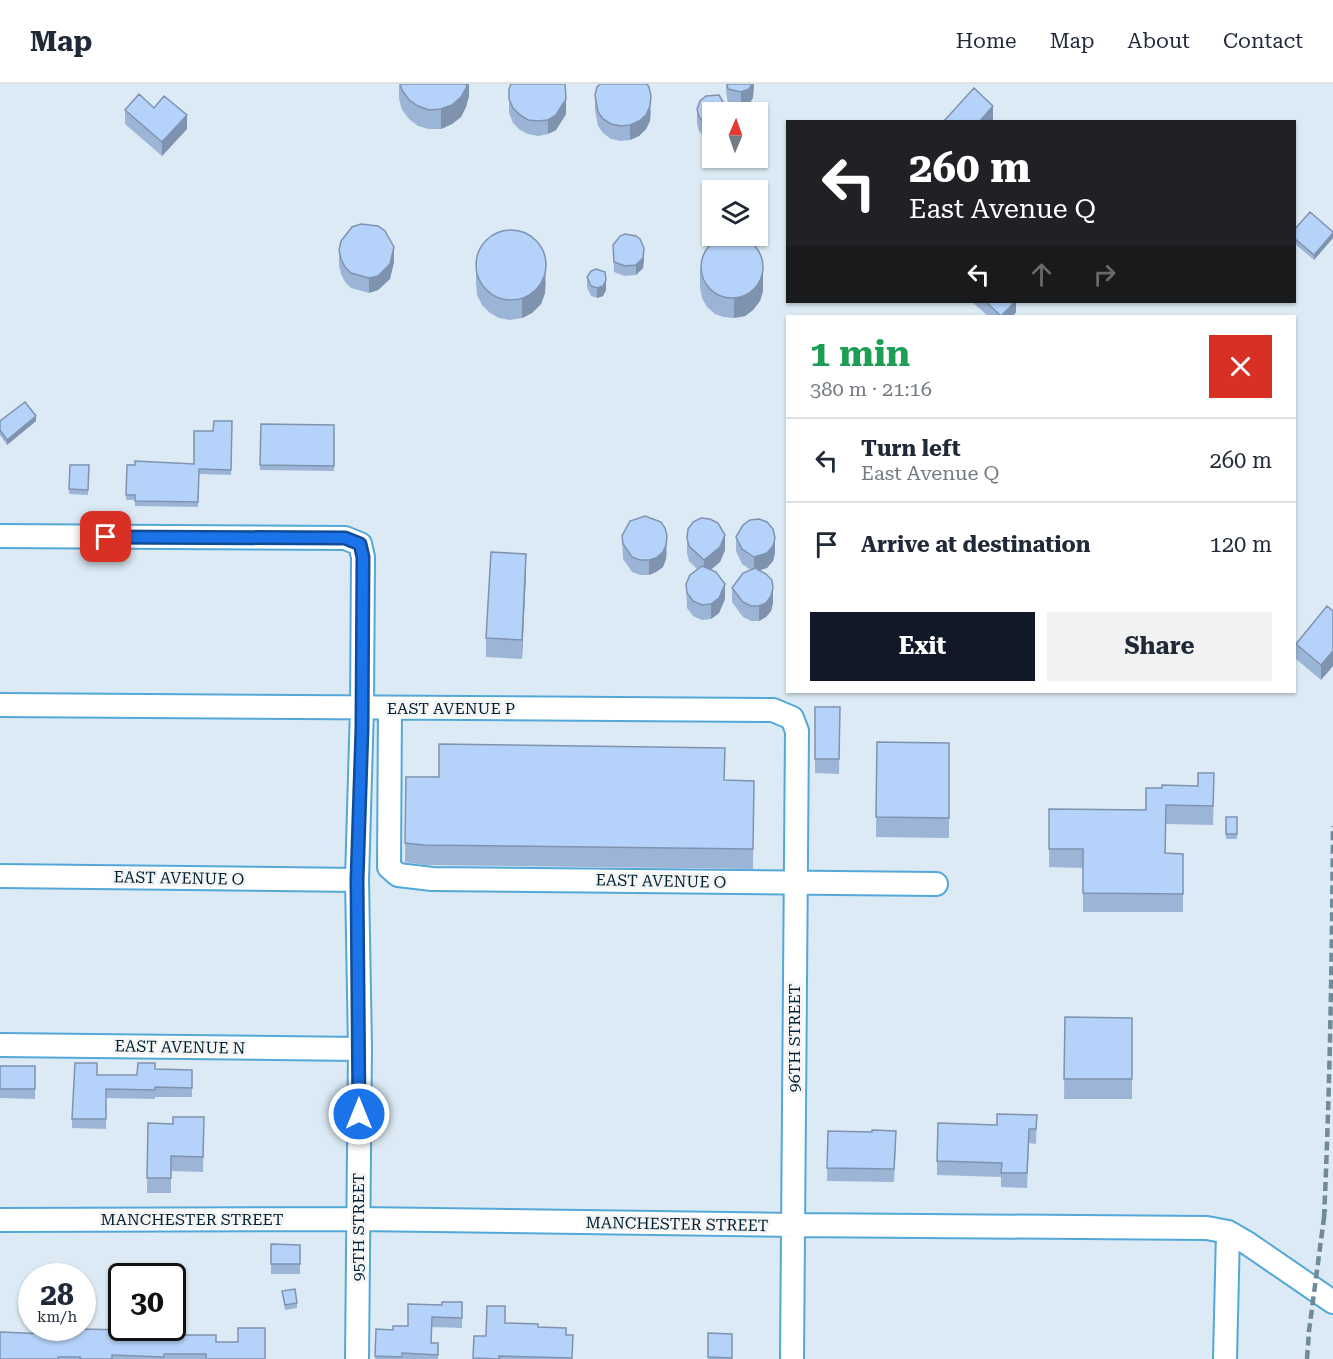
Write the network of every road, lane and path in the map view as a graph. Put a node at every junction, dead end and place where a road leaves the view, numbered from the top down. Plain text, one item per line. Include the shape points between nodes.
1 (0, 536) edge
2 (0, 705) edge
3 (362, 707) junction
4 (390, 708) junction
5 (792, 718) joint
6 (360, 833) junction
7 (389, 834) junction
8 (0, 876) edge
9 (357, 880) junction
10 (795, 882) junction
11 (936, 884) dead end
12 (0, 1046) edge
13 (360, 1049) junction
14 (358, 1219) junction
15 (0, 1220) edge
16 (793, 1225) junction
17 (1228, 1232) junction
18 (1333, 1302) edge
19 (357, 1359) edge
20 (792, 1359) edge
21 (1225, 1359) edge

1 - 3 street, 95TH STREET via 345,538 360,544
2 - 3 street, EAST AVENUE P
3 - 4 street, EAST AVENUE P
3 - 6 street, 95TH STREET
4 - 5 street, EAST AVENUE P via 773,710
4 - 7 street
5 - 10 street, 96TH STREET via 797,731
6 - 7 street
6 - 9 street, 95TH STREET
7 - 10 street, EAST AVENUE O via 389,867 398,875 432,879
8 - 9 street, EAST AVENUE O
9 - 13 street, 95TH STREET
10 - 11 street, EAST AVENUE O
10 - 16 street, 96TH STREET
12 - 13 street, EAST AVENUE N
13 - 14 street, 95TH STREET
14 - 15 street, MANCHESTER STREET
14 - 16 street, MANCHESTER STREET
14 - 19 street, 95TH STREET
16 - 17 street, MANCHESTER STREET via 1207,1228
16 - 20 street, 96TH STREET
17 - 18 street, MANCHESTER STREET
17 - 21 street

